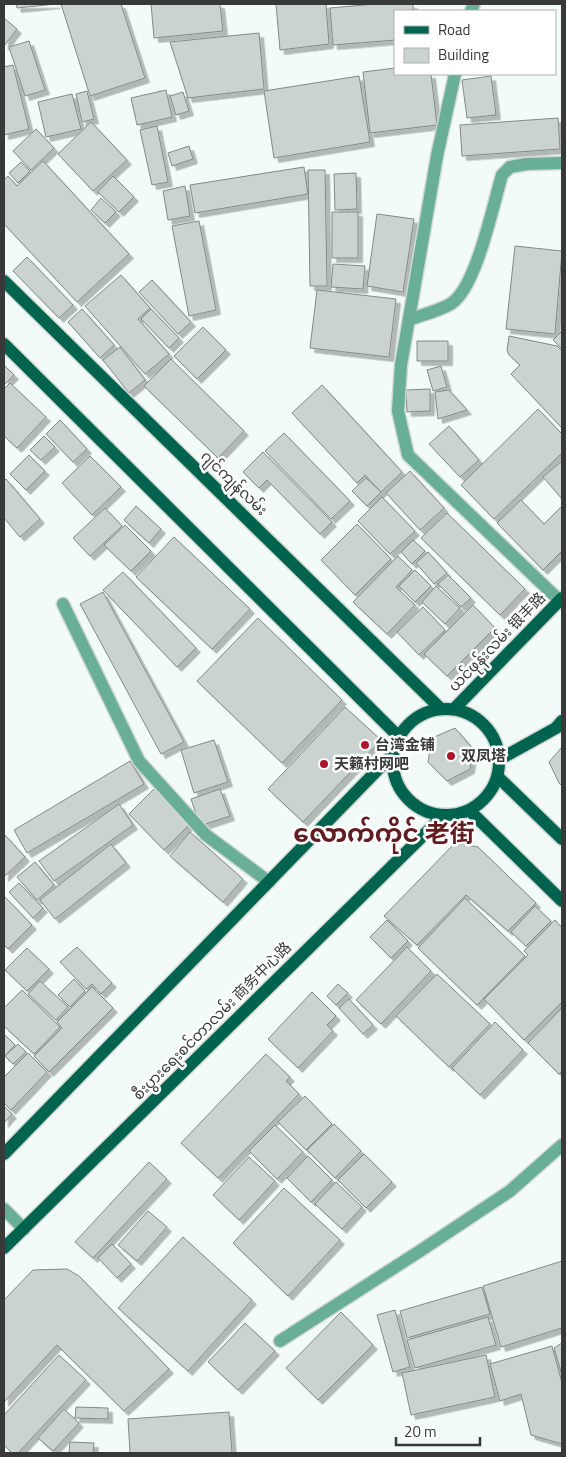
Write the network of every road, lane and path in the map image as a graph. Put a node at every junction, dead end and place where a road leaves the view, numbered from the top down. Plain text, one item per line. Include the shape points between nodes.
1 (455, 75) edge
2 (562, 163) edge
3 (4, 280) edge
4 (409, 320) junction
5 (4, 344) edge
6 (561, 599) edge
7 (63, 604) dead end
8 (441, 708) junction
9 (454, 709) junction
10 (562, 722) edge
11 (399, 737) junction
12 (393, 754) junction
13 (500, 760) junction
14 (498, 777) junction
15 (469, 810) junction
16 (443, 816) junction
17 (562, 839) edge
18 (269, 882) junction
19 (562, 901) edge
20 (562, 1145) edge
21 (4, 1154) edge
22 (4, 1209) edge
23 (24, 1229) junction
24 (4, 1248) edge
25 (280, 1341) dead end

1 - 4 street via 437,156
2 - 4 street via 510,167 502,175 476,262 462,293 451,303
3 - 8 main road, ဂျင်ကျန်လမ်း
4 - 6 street via 401,365 398,411 408,455
5 - 11 main road
6 - 9 main road, ယင်ဖုန်းလမ်း 银丰路
7 - 18 street via 139,761 206,835
8 - 9 main road
8 - 11 main road via 409,723
9 - 13 main road via 474,716 487,727 496,742
10 - 13 main road
11 - 12 main road
12 - 16 main road via 393,771 399,788 410,802 425,812
12 - 18 main road
13 - 14 main road
14 - 15 main road via 490,793
14 - 17 main road
15 - 16 main road
15 - 19 main road
16 - 23 main road, စီးပွားရေးစင်တာလမ်း 商务中心路
18 - 21 main road
20 - 25 street via 510,1191
22 - 23 street
23 - 24 main road, စီးပွားရေးစင်တာလမ်း 商务中心路

